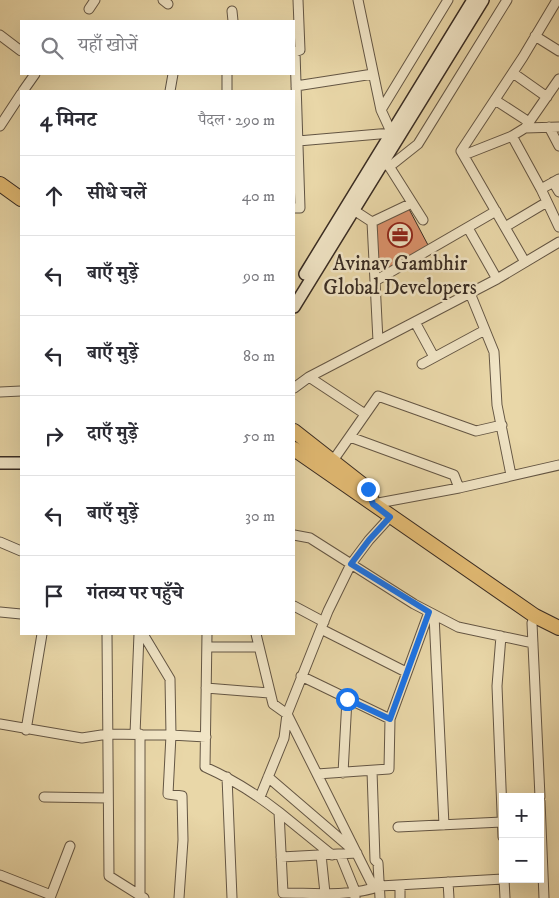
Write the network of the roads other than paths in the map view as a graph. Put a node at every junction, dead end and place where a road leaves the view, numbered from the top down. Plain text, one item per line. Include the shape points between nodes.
1 (95, 0) edge
2 (298, 0) edge
3 (358, 0) edge
4 (448, 0) edge
5 (473, 0) edge
6 (483, 0) edge
7 (507, 0) edge
8 (557, 2) edge
9 (89, 9) dead end
10 (232, 12) dead end
11 (233, 20) edge
12 (0, 35) edge
13 (535, 36) junction
14 (20, 51) edge
15 (559, 51) edge
16 (295, 52) edge
17 (295, 69) edge
18 (512, 73) junction
19 (373, 74) junction
20 (33, 75) edge
21 (173, 75) edge
22 (226, 75) edge
23 (559, 79) edge
24 (296, 86) junction
25 (23, 90) edge
26 (170, 90) edge
27 (227, 90) edge
28 (20, 95) edge
29 (547, 97) junction
30 (495, 100) junction
31 (295, 105) edge
32 (381, 110) junction
33 (2, 119) edge
34 (527, 125) junction
35 (549, 127) junction
36 (559, 127) edge
37 (512, 136) junction
38 (394, 137) junction
39 (298, 142) junction
40 (559, 146) edge
41 (296, 154) edge
42 (464, 155) junction
43 (384, 160) junction
44 (556, 181) edge
45 (1, 182) edge
46 (296, 184) edge
47 (541, 189) junction
48 (20, 190) edge
49 (559, 192) edge
50 (20, 198) edge
51 (547, 202) junction
52 (412, 203) junction
53 (350, 207) junction
54 (295, 208) edge
55 (496, 211) junction
56 (424, 220) dead end
57 (372, 222) junction
58 (505, 227) junction
59 (559, 227) edge
60 (468, 228) junction
61 (559, 242) edge
62 (525, 262) junction
63 (497, 279) junction
64 (375, 281) junction
65 (295, 290) edge
66 (470, 293) junction
67 (295, 305) edge
68 (415, 322) junction
69 (485, 330) junction
70 (378, 341) junction
71 (434, 357) junction
72 (422, 364) dead end
73 (309, 377) junction
74 (295, 387) edge
75 (20, 391) edge
76 (0, 392) edge
77 (365, 414) junction
78 (502, 425) junction
79 (295, 433) edge
80 (350, 436) junction
81 (295, 450) edge
82 (332, 462) junction
83 (0, 463) edge
84 (20, 463) edge
85 (559, 465) edge
86 (0, 470) edge
87 (20, 470) edge
88 (511, 475) junction
89 (459, 488) junction
90 (373, 504) junction
91 (390, 517) junction
92 (295, 535) edge
93 (0, 542) edge
94 (20, 551) edge
95 (351, 564) junction
96 (295, 607) edge
97 (0, 612) edge
98 (432, 613) junction
99 (20, 614) edge
100 (536, 616) junction
101 (322, 625) junction
102 (559, 628) edge
103 (42, 635) edge
104 (107, 635) edge
105 (138, 635) edge
106 (145, 635) edge
107 (207, 635) edge
108 (256, 635) edge
109 (500, 636) junction
110 (533, 643) junction
111 (207, 647) junction
112 (259, 647) junction
113 (406, 672) junction
114 (301, 676) junction
115 (206, 688) junction
116 (270, 693) junction
117 (347, 699) junction
118 (287, 714) junction
119 (390, 719) junction
120 (0, 724) edge
121 (26, 730) junction
122 (108, 734) junction
123 (138, 734) junction
124 (171, 735) junction
125 (206, 737) junction
126 (372, 771) junction
127 (342, 772) junction
128 (318, 774) junction
129 (268, 776) junction
130 (227, 777) junction
131 (501, 793) edge
132 (540, 793) edge
133 (44, 797) dead end
134 (260, 797) junction
135 (108, 798) junction
136 (279, 812) junction
137 (499, 822) edge
138 (444, 825) junction
139 (398, 827) dead end
140 (542, 838) edge
141 (70, 846) dead end
142 (357, 853) junction
143 (336, 854) junction
144 (322, 855) junction
145 (281, 858) junction
146 (0, 875) edge
147 (499, 879) edge
148 (448, 882) junction
149 (504, 883) edge
150 (400, 885) junction
151 (377, 887) junction
152 (319, 894) edge
153 (355, 894) edge
154 (51, 896) edge
155 (142, 897) edge
156 (179, 898) edge
157 (232, 898) edge
158 (380, 898) edge
159 (400, 898) edge
160 (449, 898) edge
161 (505, 898) edge
162 (544, 898) edge

1 - 9 street
2 - 16 street via 300,50
3 - 19 street
4 - 32 street
5 - 38 street
6 - 38 street
7 - 43 street via 418,144
8 - 13 street
10 - 11 street
12 - 14 street
13 - 15 street
13 - 18 street
17 - 24 street
18 - 29 street
18 - 30 street
19 - 24 street
19 - 32 street
20 - 25 street
21 - 26 street
22 - 27 street
23 - 29 street
24 - 31 street
28 - 33 street
29 - 34 street
30 - 34 street
30 - 42 street via 461,151
31 - 39 street
32 - 38 street
34 - 35 street
34 - 37 street
35 - 36 street
35 - 40 street
37 - 42 street
37 - 47 street
38 - 39 street
38 - 43 street
39 - 41 street
41 - 46 street
42 - 55 street
43 - 52 street
43 - 53 street
44 - 47 street
44 - 49 street
45 - 48 main road
45 - 50 main road
46 - 54 street via 300,208
47 - 51 street
51 - 58 street
51 - 59 street
52 - 56 street
52 - 57 street
53 - 57 street
53 - 65 street
53 - 67 street
55 - 58 street
55 - 60 street
57 - 64 street
58 - 62 street
60 - 63 street
60 - 64 street
61 - 62 street
62 - 63 street
63 - 66 street
64 - 70 street
66 - 68 street
66 - 69 street
68 - 70 street
68 - 71 street
69 - 71 street
69 - 78 street via 494,352 497,405
70 - 73 street
71 - 72 street
73 - 74 street
73 - 77 street
75 - 76 street
77 - 78 street via 378,396 476,431
77 - 80 street
78 - 88 street
79 - 82 main road
80 - 82 street
80 - 89 street via 454,475
81 - 90 main road
82 - 90 main road via 368,489
83 - 84 street
85 - 88 street
86 - 87 street
88 - 89 street
89 - 90 street
90 - 91 main road
91 - 95 street
91 - 100 main road
92 - 95 street via 310,538
93 - 94 street
95 - 98 street
95 - 101 street
96 - 101 street
97 - 99 street
98 - 109 street via 458,627
98 - 113 street
98 - 138 street
100 - 102 main road
100 - 110 street via 532,623
101 - 113 street
101 - 114 street
103 - 121 street
104 - 122 street
105 - 123 street
106 - 124 street via 170,679
107 - 111 street
108 - 112 street
109 - 110 street
109 - 131 street via 497,686
110 - 132 street
111 - 112 street
111 - 115 street
112 - 116 street
113 - 119 street
114 - 117 street
114 - 118 street
115 - 116 street
115 - 125 street
116 - 118 street via 273,704
117 - 119 street
117 - 127 street
118 - 128 street
118 - 129 street via 284,738
119 - 126 street via 389,770
120 - 121 street
121 - 122 street via 82,738
122 - 123 street
122 - 135 street
123 - 124 street
123 - 155 street
124 - 125 street
124 - 156 street via 168,794 182,796
125 - 130 street via 205,767
126 - 127 street
126 - 151 street
127 - 128 street
128 - 142 street
129 - 134 street
129 - 142 street
130 - 134 street
130 - 157 street
133 - 135 street
134 - 136 street
135 - 155 street via 109,876
136 - 143 street
136 - 145 street
137 - 138 street
138 - 139 street
140 - 162 street
141 - 154 street
142 - 143 street
142 - 151 street
143 - 144 street
143 - 153 street
144 - 145 street
144 - 152 street
145 - 152 street via 283,893
146 - 154 street
147 - 148 street
148 - 150 street
148 - 160 street
149 - 161 street
150 - 151 street
150 - 159 street
151 - 153 street
151 - 158 street
152 - 153 street

